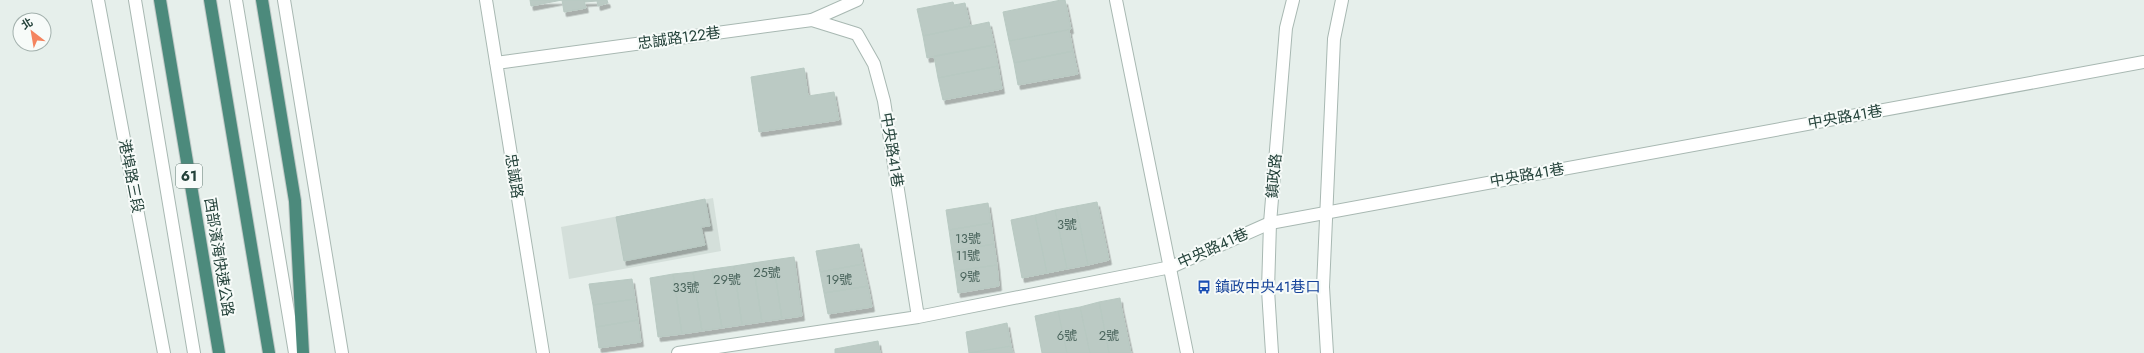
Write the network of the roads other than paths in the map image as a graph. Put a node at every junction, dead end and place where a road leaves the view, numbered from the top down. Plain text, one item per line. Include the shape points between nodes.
1 (98, 0) edge
2 (135, 0) edge
3 (160, 0) edge
4 (210, 0) edge
5 (236, 0) edge
6 (262, 0) edge
7 (284, 0) edge
8 (486, 0) edge
9 (857, 0) edge
10 (1116, 0) edge
11 (1293, 0) edge
12 (1342, 0) edge
13 (812, 20) junction
14 (2144, 62) edge
15 (496, 63) junction
16 (1327, 212) junction
17 (1270, 223) junction
18 (1171, 267) junction
19 (918, 317) junction
20 (164, 353) edge
21 (194, 353) edge
22 (219, 353) edge
23 (269, 353) edge
24 (295, 353) edge
25 (303, 353) edge
26 (342, 353) edge
27 (543, 353) edge
28 (678, 353) edge
29 (1187, 353) edge
30 (1272, 353) edge
31 (1327, 353) edge

1 - 20 street, 港埠路三段
2 - 21 street
3 - 22 highway, 西部濱海快速公路 / 61
4 - 23 highway
5 - 24 street
6 - 25 highway via 295,201
7 - 26 street
8 - 15 street, 忠誠路
9 - 13 street, 忠誠路122巷
10 - 18 street
11 - 17 street, 鎮政路 via 1286,28
12 - 16 street via 1334,39
13 - 15 street, 忠誠路122巷
13 - 19 street, 中央路41巷 via 857,34 874,64 884,101
14 - 16 street, 中央路41巷
15 - 27 street, 忠誠路
16 - 17 street, 中央路41巷
16 - 31 street via 1323,287
17 - 18 street, 中央路41巷
17 - 30 street, 鎮政路 via 1268,290
18 - 19 street, 中央路41巷
18 - 29 street
19 - 28 street, 中央路41巷

